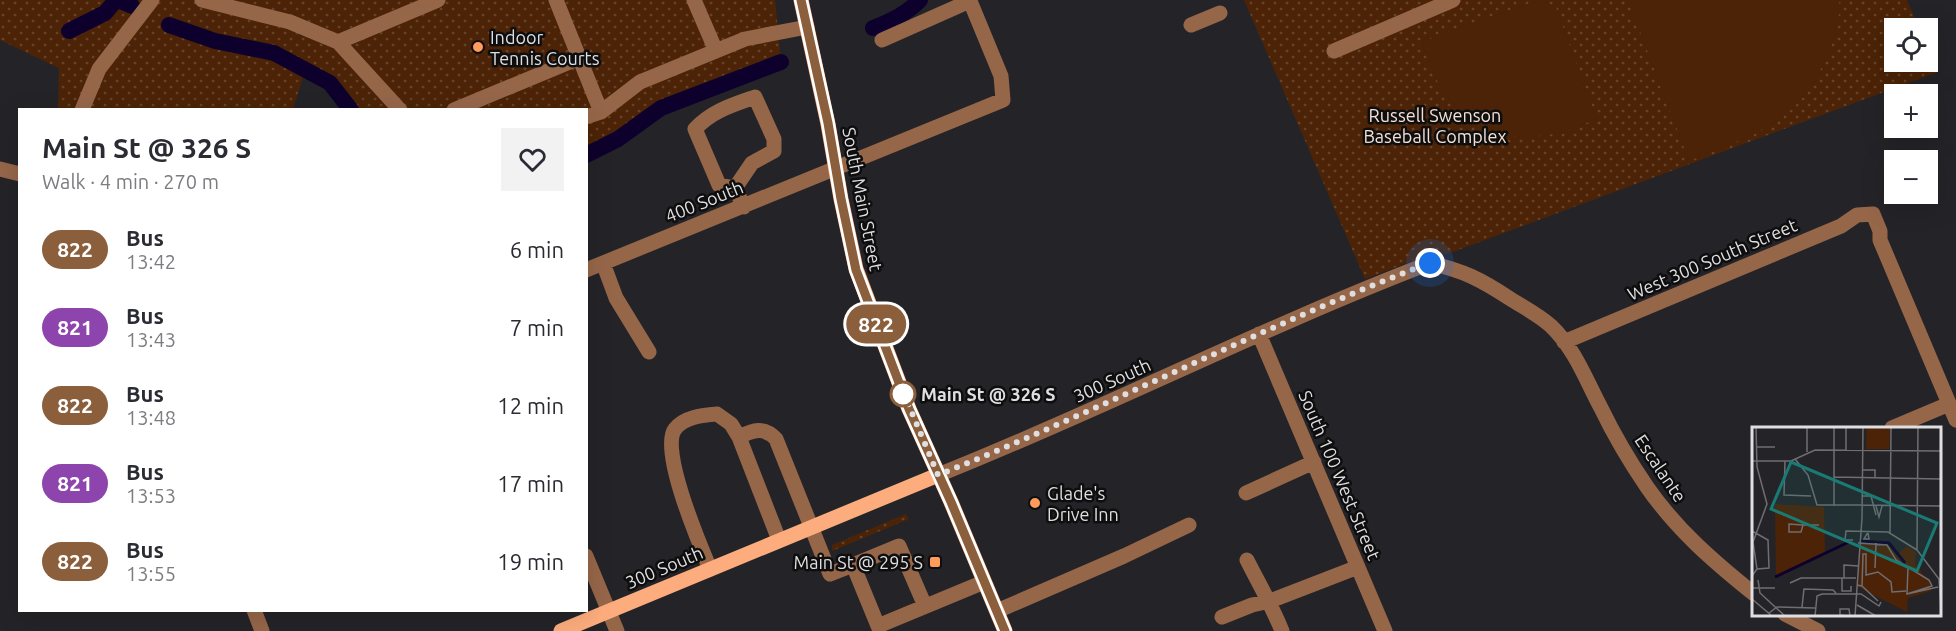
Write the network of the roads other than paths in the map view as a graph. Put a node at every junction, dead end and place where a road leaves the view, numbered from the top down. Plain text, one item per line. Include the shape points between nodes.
1 (152, 0) edge
2 (202, 0) edge
3 (438, 0) edge
4 (694, 0) edge
5 (801, 0) edge
6 (1454, 0) edge
7 (561, 1) edge
8 (1220, 13) dead end
9 (1191, 25) dead end
10 (807, 27) junction
11 (882, 40) dead end
12 (338, 42) junction
13 (716, 51) junction
14 (1334, 51) dead end
15 (579, 58) junction
16 (83, 108) edge
17 (398, 108) edge
18 (459, 108) edge
19 (594, 114) edge
20 (836, 167) junction
21 (0, 168) edge
22 (18, 173) edge
23 (735, 188) junction
24 (744, 207) junction
25 (603, 263) junction
26 (588, 269) edge
27 (1259, 334) junction
28 (1564, 342) junction
29 (649, 352) dead end
30 (1949, 404) junction
31 (1956, 420) edge
32 (1897, 427) edge
33 (739, 437) junction
34 (1314, 462) junction
35 (938, 475) junction
36 (1246, 493) dead end
37 (1189, 525) dead end
38 (811, 527) junction
39 (779, 540) junction
40 (1247, 560) dead end
41 (588, 561) edge
42 (853, 565) junction
43 (1358, 567) junction
44 (710, 569) junction
45 (984, 582) junction
46 (1752, 592) edge
47 (1270, 601) junction
48 (925, 606) junction
49 (608, 611) junction
50 (997, 611) junction
51 (255, 612) edge
52 (1787, 616) edge
53 (1222, 617) dead end
54 (262, 631) edge
55 (561, 631) edge
56 (617, 631) edge
57 (1005, 631) edge
58 (1282, 631) edge
59 (1385, 631) edge
60 (1818, 631) edge

1 - 16 street via 99,69
2 - 12 street via 290,22
3 - 12 street
4 - 13 street
5 - 10 main road, South Main Street
6 - 14 street
7 - 15 street
8 - 9 street
10 - 13 street via 745,39
10 - 20 main road, South Main Street
11 - 20 street, 400 South via 970,1 1001,76 1003,100
12 - 17 street
13 - 19 street via 640,82
15 - 18 street
15 - 19 street
20 - 24 street, 400 South
20 - 35 main road, South Main Street via 856,270
21 - 22 street
23 - 23 street via 752,163 774,151 774,139 755,97 719,110 695,129 719,185
23 - 24 street
24 - 25 street, 400 South
25 - 26 street, 400 South
25 - 29 street via 616,298
27 - 28 street, 300 South via 1430,263 1483,281 1541,318
27 - 34 street, South 100 West Street
27 - 35 street, 300 South
28 - 30 street, West 300 South Street via 1841,226 1857,215 1873,214 1880,240
28 - 46 street, Escalante via 1648,488 1706,556
30 - 31 street
30 - 32 street
33 - 38 street via 766,430 776,439
33 - 39 street
33 - 44 street via 731,424 717,414 690,419 675,428 672,435 671,449 681,490
34 - 36 street
34 - 43 street, South 100 West Street
35 - 38 main road, 300 South
35 - 45 main road, South Main Street
37 - 50 street
38 - 39 main road, 300 South
38 - 42 street via 830,574
39 - 44 main road, 300 South
40 - 47 street
41 - 49 street
42 - 48 street via 899,546
42 - 48 street via 878,626
43 - 47 street
43 - 59 street, South 100 West Street
44 - 49 main road, 300 South
45 - 48 street
45 - 50 main road, South Main Street
47 - 53 street
47 - 58 street
49 - 55 main road, 300 South
49 - 56 street
50 - 57 main road, South Main Street
51 - 54 street
52 - 60 street

